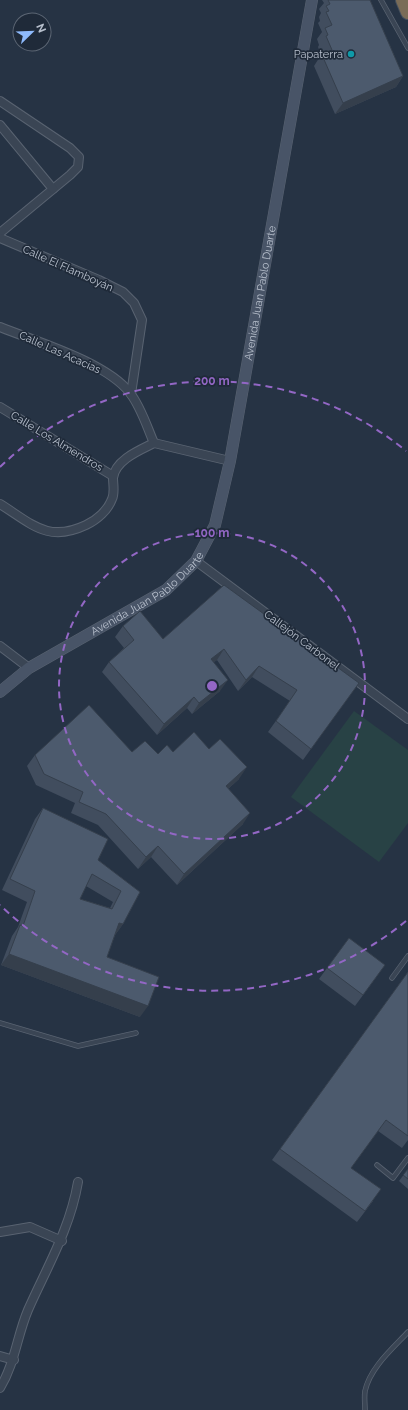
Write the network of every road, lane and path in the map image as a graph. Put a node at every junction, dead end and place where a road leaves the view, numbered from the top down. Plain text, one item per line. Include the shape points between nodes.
1 (312, 0) edge
2 (381, 0) edge
3 (403, 0) edge
4 (408, 12) edge
5 (408, 48) edge
6 (0, 101) edge
7 (0, 124) edge
8 (53, 189) junction
9 (0, 233) edge
10 (0, 238) edge
11 (0, 327) edge
12 (131, 394) junction
13 (0, 407) edge
14 (154, 443) junction
15 (230, 461) junction
16 (114, 476) junction
17 (0, 504) edge
18 (196, 561) junction
19 (0, 646) edge
20 (29, 668) junction
21 (0, 692) edge
22 (408, 719) edge
23 (408, 956) edge
24 (392, 978) dead end
25 (0, 1023) edge
26 (136, 1033) dead end
27 (408, 1158) edge
28 (377, 1166) dead end
29 (78, 1182) dead end
30 (0, 1232) edge
31 (62, 1241) junction
32 (408, 1332) edge
33 (0, 1356) edge
34 (14, 1360) junction
35 (0, 1388) edge
36 (365, 1410) edge

1 - 15 main road, Avenida Juan Pablo Duarte
2 - 5 lane
3 - 4 highway
6 - 8 street via 70,148 79,157 78,167
7 - 8 street
8 - 9 street
10 - 12 street, Calle El Flamboyán via 99,280 123,292 134,303 142,320
11 - 12 street, Calle Las Acacias via 95,365 120,382
12 - 14 street, Calle Las Acacias
13 - 16 street, Calle Los Almendros
14 - 15 street
14 - 16 street via 135,452 119,466
15 - 18 main road, Avenida Juan Pablo Duarte via 215,525
16 - 17 street via 113,498 105,511 92,522 64,533 53,533 36,527
18 - 20 main road, Avenida Juan Pablo Duarte via 166,590
18 - 22 street, Callejón Carbonel
19 - 20 street
20 - 21 main road, Avenida Juan Pablo Duarte
23 - 24 lane
25 - 26 lane via 78,1046
27 - 28 lane via 393,1178
29 - 31 street via 72,1212
30 - 31 street via 30,1227
31 - 34 street via 28,1311
32 - 36 lane via 370,1377 365,1392
33 - 34 street
34 - 35 street

